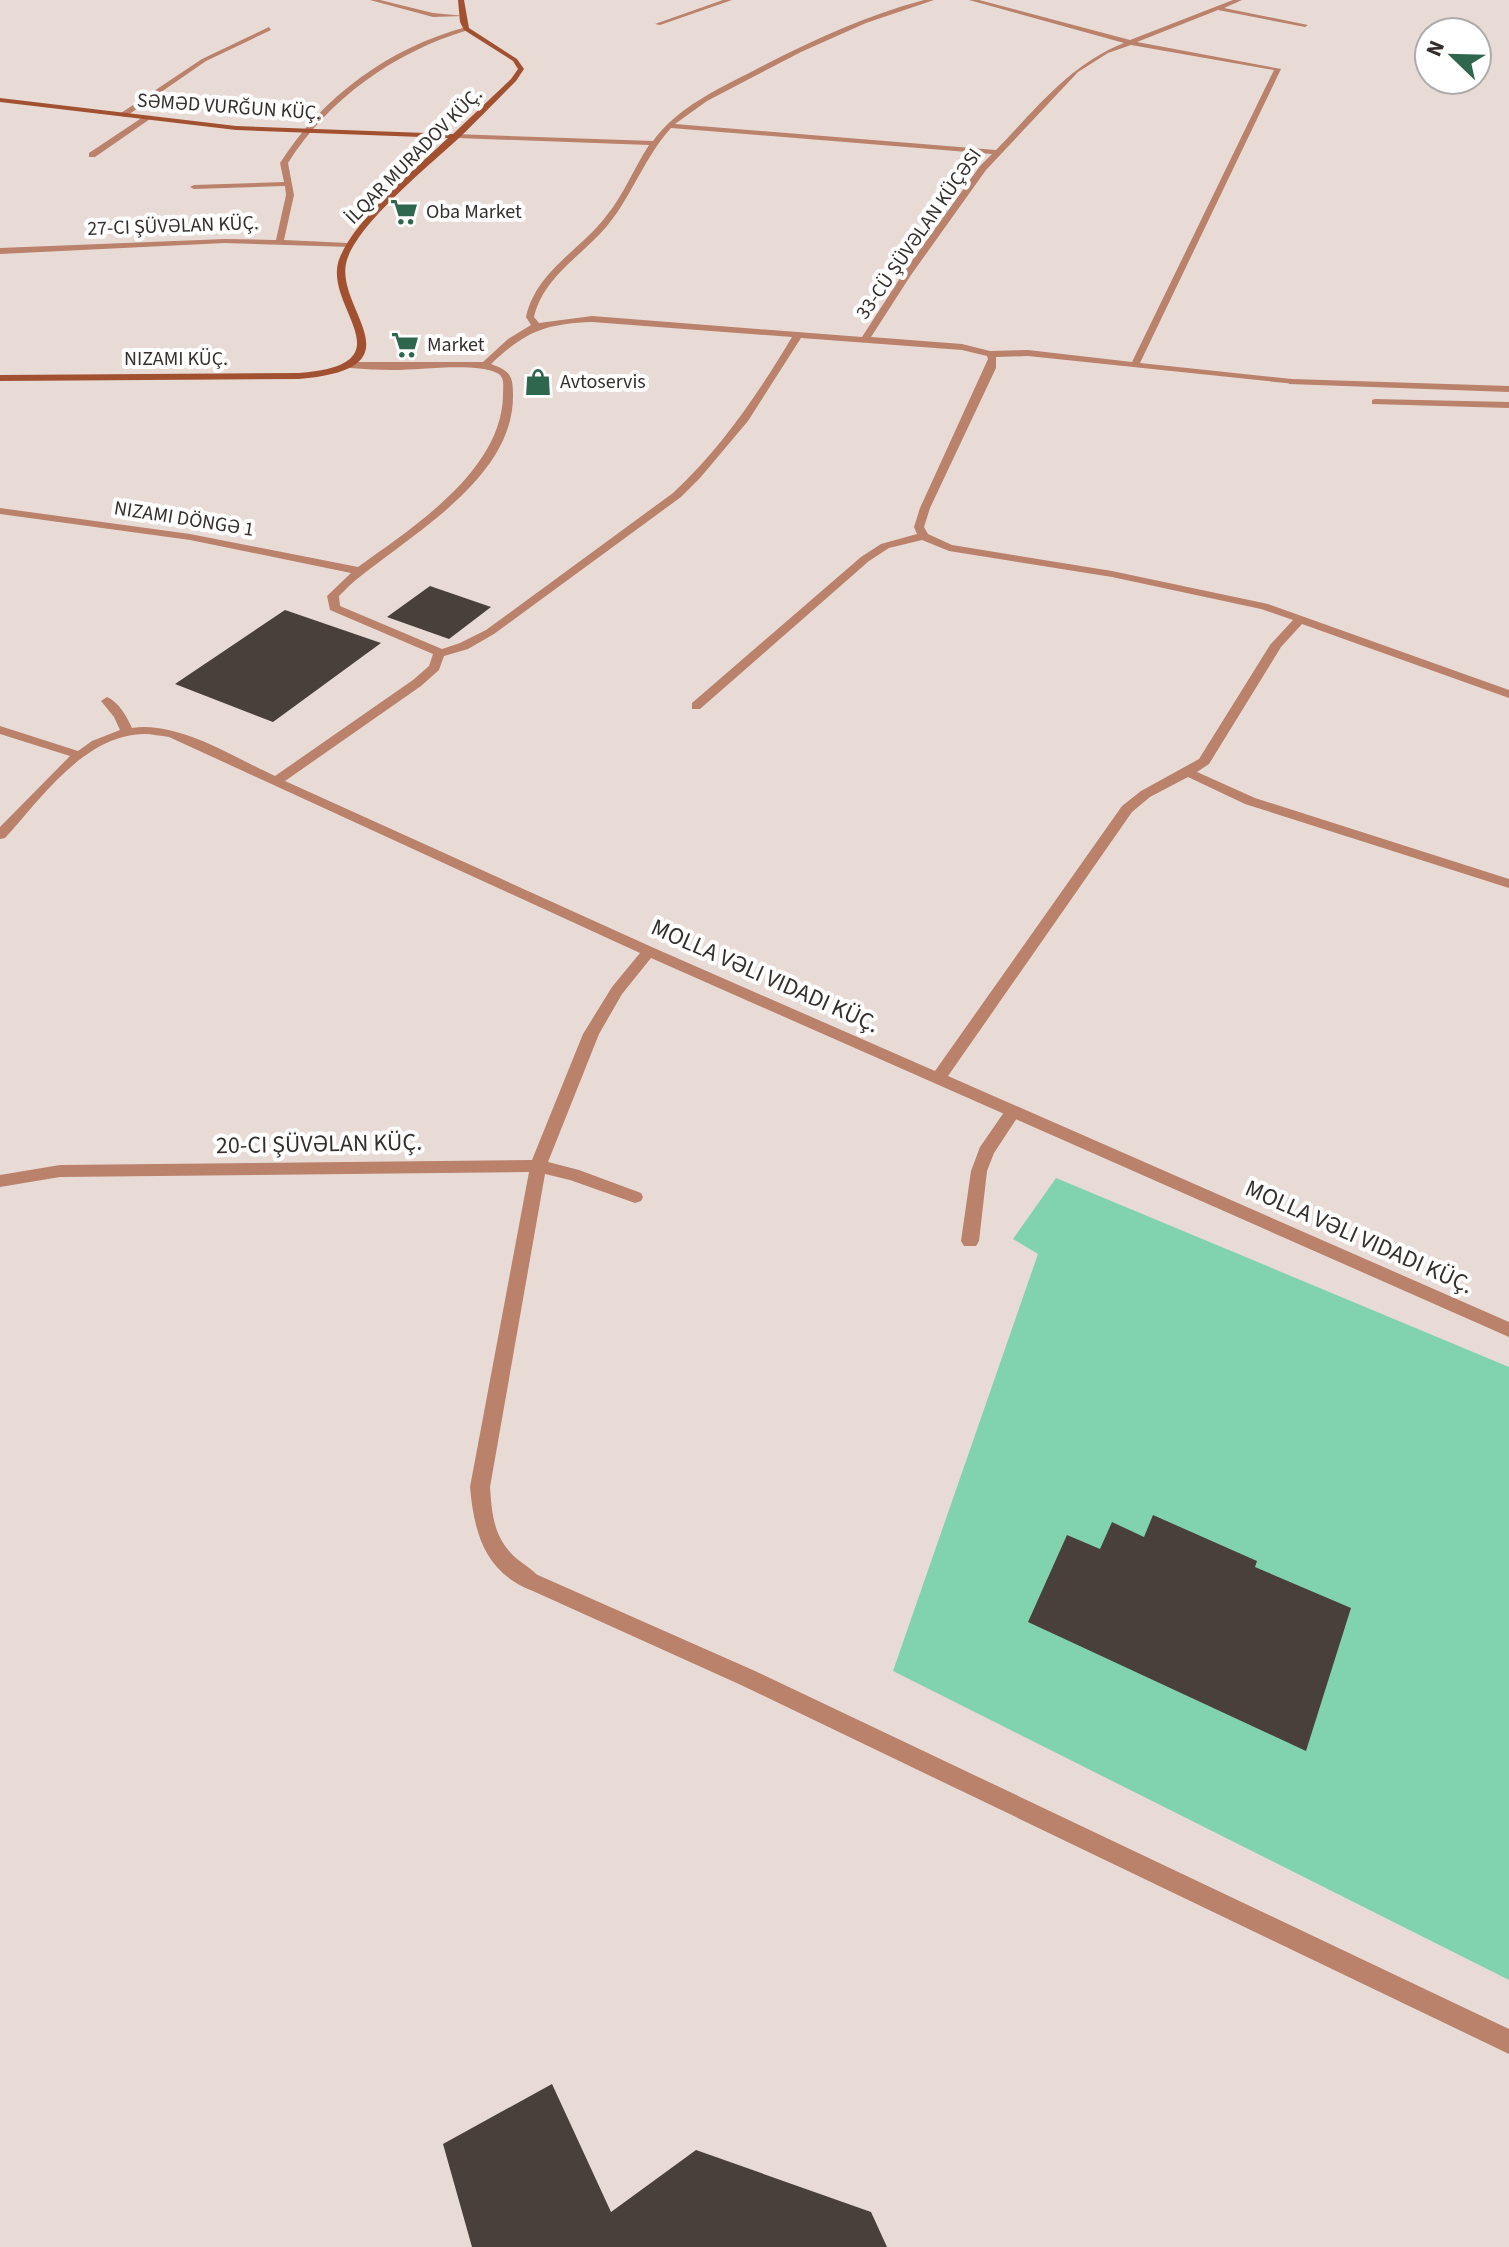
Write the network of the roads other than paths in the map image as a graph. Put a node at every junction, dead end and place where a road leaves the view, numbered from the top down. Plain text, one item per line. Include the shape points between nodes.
1 (373, 0) edge
2 (461, 0) edge
3 (729, 0) edge
4 (931, 0) edge
5 (972, 0) edge
6 (1239, 0) edge
7 (1217, 9) junction
8 (462, 16) junction
9 (658, 24) dead end
10 (1305, 25) dead end
11 (269, 29) dead end
12 (466, 29) junction
13 (1130, 42) junction
14 (0, 100) edge
15 (122, 115) junction
16 (146, 119) junction
17 (669, 126) junction
18 (308, 130) junction
19 (457, 136) junction
20 (654, 143) junction
21 (996, 152) junction
22 (92, 155) dead end
23 (288, 184) junction
24 (194, 187) dead end
25 (280, 241) junction
26 (348, 245) junction
27 (0, 251) edge
28 (535, 324) junction
29 (799, 333) junction
30 (866, 338) junction
31 (990, 354) junction
32 (1135, 364) junction
33 (350, 365) junction
34 (485, 365) junction
35 (0, 378) edge
36 (1509, 389) edge
37 (1375, 402) dead end
38 (1509, 405) edge
39 (0, 511) edge
40 (923, 536) junction
41 (360, 571) junction
42 (1301, 618) junction
43 (439, 654) junction
44 (1509, 694) edge
45 (107, 701) dead end
46 (696, 706) dead end
47 (0, 730) edge
48 (127, 731) junction
49 (78, 755) junction
50 (1189, 773) junction
51 (276, 781) junction
52 (0, 835) edge
53 (1509, 884) edge
54 (649, 951) junction
55 (938, 1079) junction
56 (1013, 1112) junction
57 (538, 1166) junction
58 (0, 1181) edge
59 (635, 1197) dead end
60 (970, 1241) dead end
61 (1509, 1330) edge
62 (1509, 2042) edge

1 - 8 street via 433,15
2 - 8 street
3 - 9 street
4 - 17 street via 875,16 796,51 710,96
5 - 13 street
6 - 7 street, 33-CÜ ŞÜVƏLAN KÜÇƏSI
7 - 10 street
7 - 13 street, 33-CÜ ŞÜVƏLAN KÜÇƏSI
8 - 12 street
11 - 15 street via 204,60
12 - 18 street via 427,41 390,62 336,101
12 - 19 street, İLQAR MURADOV KÜÇ. via 521,69
13 - 21 street, 33-CÜ ŞÜVƏLAN KÜÇƏSI via 1076,71
13 - 32 street via 1278,69
14 - 15 street, SƏMƏD VURĞUN KÜÇ.
15 - 16 street, SƏMƏD VURĞUN KÜÇ.
16 - 18 street, SƏMƏD VURĞUN KÜÇ.
16 - 22 street
17 - 20 street
17 - 21 street
18 - 19 street, SƏMƏD VURĞUN KÜÇ.
18 - 23 street via 284,163
19 - 20 street
19 - 26 street, İLQAR MURADOV KÜÇ.
20 - 28 street via 616,210 553,275 531,309
21 - 30 street, 33-CÜ ŞÜVƏLAN KÜÇƏSI
23 - 24 street
23 - 25 street via 289,211
25 - 26 street, 27-CI ŞÜVƏLAN KÜÇ.
25 - 27 street, 27-CI ŞÜVƏLAN KÜÇ.
26 - 33 street, İLQAR MURADOV KÜÇ. via 340,271 361,339
28 - 29 street via 592,319
28 - 34 street
29 - 30 street
29 - 43 street via 753,410 703,472 490,632
30 - 31 street
31 - 32 street
31 - 40 street via 991,368 925,508 919,527
32 - 36 street via 1292,382
33 - 34 street
33 - 35 street, NIZAMI KÜÇ. via 299,376
34 - 41 street via 504,372 509,386 508,414 495,445 432,515
37 - 38 street
39 - 41 street, NIZAMI DÖNGƏ 1 via 190,537
40 - 42 street via 949,548 1192,589
40 - 46 street via 885,546 865,559
41 - 43 street via 333,596 334,608 428,644
42 - 44 street
42 - 50 street via 1276,645 1216,745
43 - 51 street via 435,667 417,683
45 - 48 street
47 - 49 street
48 - 49 street, MOLLA VƏLI VIDADI KÜÇ.
48 - 51 street, MOLLA VƏLI VIDADI KÜÇ. via 172,734
49 - 52 street, MOLLA VƏLI VIDADI KÜÇ.
50 - 53 street via 1250,801
50 - 55 street via 1144,792 1127,809
51 - 54 street, MOLLA VƏLI VIDADI KÜÇ.
54 - 55 street, MOLLA VƏLI VIDADI KÜÇ.
54 - 57 street via 591,1034
55 - 56 street, MOLLA VƏLI VIDADI KÜÇ.
56 - 60 street via 979,1171
56 - 61 street, MOLLA VƏLI VIDADI KÜÇ.
57 - 58 street, 20-CI ŞÜVƏLAN KÜÇ. via 60,1171
57 - 59 street, 20-CI ŞÜVƏLAN KÜÇ.
57 - 62 street via 480,1487 484,1533 502,1560 531,1581 748,1678

